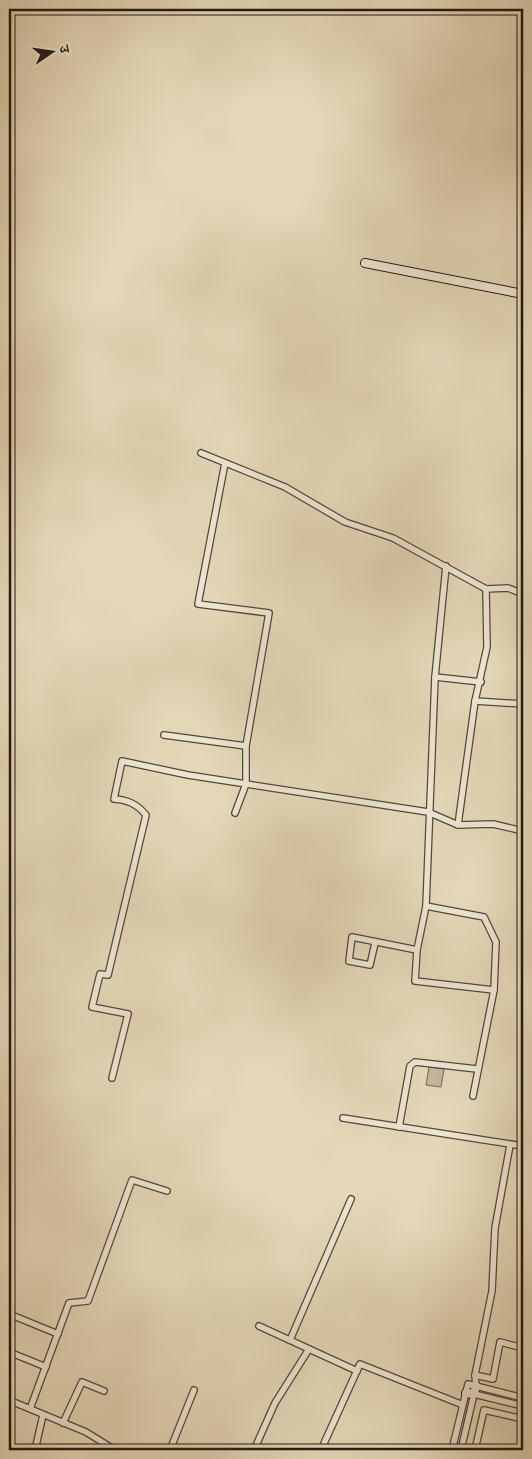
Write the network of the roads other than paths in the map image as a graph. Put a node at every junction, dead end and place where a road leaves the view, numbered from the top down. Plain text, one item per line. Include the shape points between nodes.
1 (365, 264) dead end
2 (523, 294) edge
3 (201, 453) dead end
4 (225, 463) junction
5 (446, 566) junction
6 (486, 588) junction
7 (523, 594) edge
8 (435, 676) junction
9 (480, 682) junction
10 (475, 701) junction
11 (523, 704) edge
12 (164, 735) dead end
13 (246, 746) junction
14 (246, 784) junction
15 (428, 812) junction
16 (235, 813) dead end
17 (458, 825) junction
18 (523, 831) edge
19 (426, 906) junction
20 (375, 943) junction
21 (417, 950) junction
22 (494, 990) junction
23 (477, 1069) junction
24 (112, 1078) dead end
25 (473, 1096) dead end
26 (343, 1118) dead end
27 (399, 1127) junction
28 (510, 1145) junction
29 (523, 1146) edge
30 (167, 1191) dead end
31 (351, 1199) dead end
32 (9, 1314) edge
33 (259, 1326) dead end
34 (58, 1334) junction
35 (290, 1340) junction
36 (523, 1348) edge
37 (308, 1350) junction
38 (9, 1352) edge
39 (46, 1367) junction
40 (357, 1371) junction
41 (475, 1375) junction
42 (194, 1390) dead end
43 (471, 1390) junction
44 (104, 1391) dead end
45 (523, 1398) edge
46 (11, 1401) dead end
47 (463, 1405) junction
48 (523, 1406) edge
49 (30, 1409) junction
50 (43, 1414) junction
51 (523, 1419) edge
52 (63, 1423) junction
53 (35, 1450) edge
54 (115, 1450) edge
55 (170, 1450) edge
56 (254, 1450) edge
57 (321, 1450) edge
58 (452, 1450) edge
59 (461, 1450) edge
60 (475, 1450) edge

1 - 2 street
3 - 4 street
4 - 5 street via 285,487 345,522 393,538
4 - 13 street via 198,604 269,613
5 - 6 street
5 - 8 street
6 - 7 street via 508,588
6 - 9 street via 487,647
8 - 9 street
8 - 15 street
9 - 10 street
10 - 11 street
10 - 17 street
12 - 13 street
13 - 14 street
14 - 15 street
14 - 16 street
14 - 24 street via 122,762 114,799 138,805 146,815 108,975 100,974 92,1006 128,1014
15 - 17 street
15 - 19 street
17 - 18 street via 493,824
19 - 21 street
19 - 22 street via 484,917 496,942
20 - 20 street via 352,937 348,961 370,965
20 - 21 street
21 - 22 street via 415,980
22 - 23 street
23 - 25 street
23 - 27 street via 414,1062 410,1066
26 - 27 street
27 - 28 street
28 - 29 street
28 - 41 street via 495,1228 492,1291
30 - 34 street via 132,1180 88,1301 69,1303
31 - 35 street
32 - 34 street
33 - 35 street
34 - 39 street
35 - 37 street
36 - 41 street via 500,1342 493,1379
37 - 40 street
37 - 56 street via 275,1402
38 - 39 street
39 - 49 street
40 - 47 street via 360,1364
40 - 57 street
41 - 43 street
42 - 55 street
43 - 45 street
43 - 47 street
43 - 48 street
43 - 59 street
44 - 52 street via 82,1382
46 - 49 street
47 - 58 street
49 - 50 street
50 - 52 street
50 - 53 street
51 - 60 street via 484,1410
52 - 54 street via 86,1432

